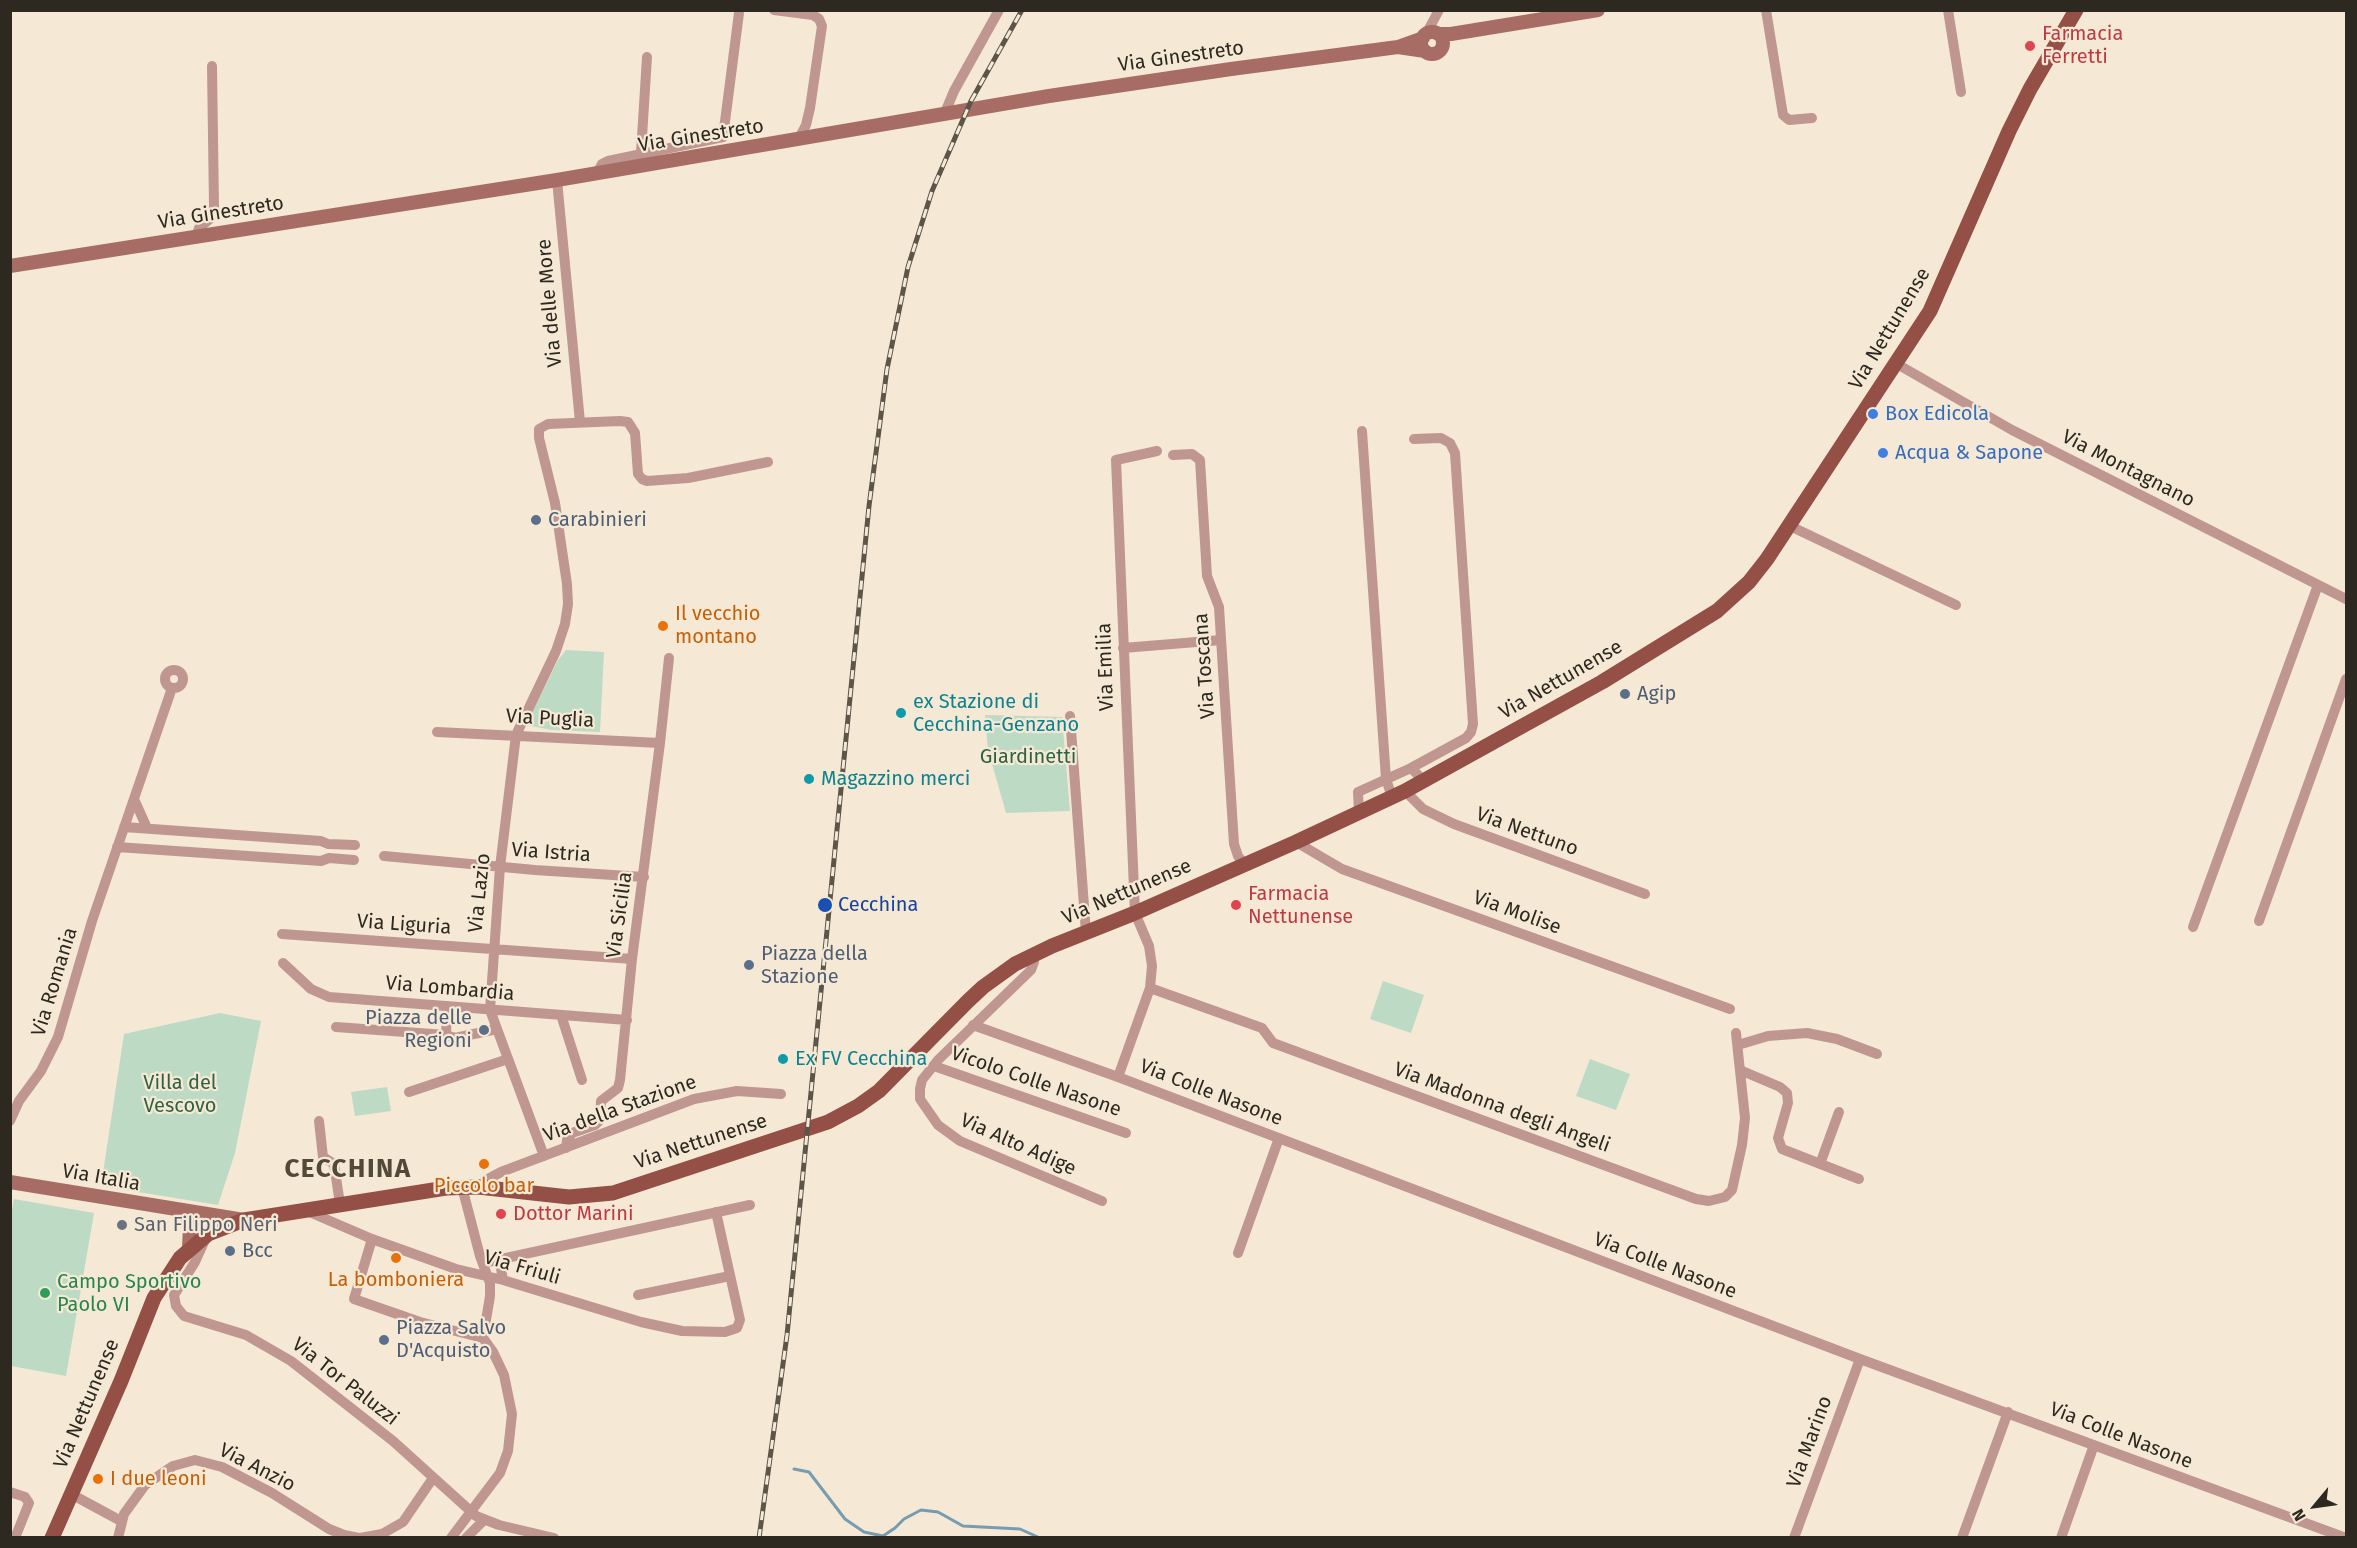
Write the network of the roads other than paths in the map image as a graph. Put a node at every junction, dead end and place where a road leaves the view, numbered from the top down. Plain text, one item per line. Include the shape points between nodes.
1 (774, 10) edge
2 (999, 10) edge
3 (1439, 10) edge
4 (1598, 10) edge
5 (1766, 10) edge
6 (1948, 10) edge
7 (2076, 10) edge
8 (739, 13) dead end
9 (1431, 41) junction
10 (647, 57) dead end
11 (212, 66) dead end
12 (1961, 92) dead end
13 (944, 115) junction
14 (1812, 118) dead end
15 (798, 140) junction
16 (641, 153) junction
17 (597, 173) junction
18 (557, 180) junction
19 (196, 237) junction
20 (10, 266) edge
21 (1897, 364) junction
22 (580, 422) junction
23 (1362, 431) dead end
24 (1414, 439) dead end
25 (1157, 451) dead end
26 (1173, 455) dead end
27 (768, 462) dead end
28 (1790, 526) junction
29 (2318, 585) junction
30 (2346, 599) edge
31 (1956, 605) dead end
32 (1221, 640) junction
33 (1123, 648) junction
34 (669, 658) dead end
35 (2346, 679) edge
36 (172, 688) dead end
37 (1070, 716) dead end
38 (437, 732) dead end
39 (516, 735) junction
40 (660, 743) junction
41 (1411, 768) junction
42 (1386, 779) junction
43 (1424, 781) junction
44 (1399, 794) junction
45 (134, 799) junction
46 (1359, 813) junction
47 (124, 827) junction
48 (147, 828) junction
49 (1296, 842) junction
50 (356, 845) dead end
51 (117, 847) junction
52 (384, 856) dead end
53 (354, 860) dead end
54 (1244, 864) junction
55 (501, 867) junction
56 (644, 877) junction
57 (1645, 894) dead end
58 (1135, 913) junction
59 (2259, 921) dead end
60 (2193, 927) dead end
61 (1086, 933) junction
62 (282, 934) dead end
63 (493, 949) junction
64 (1033, 955) junction
65 (632, 960) junction
66 (283, 963) dead end
67 (1150, 988) junction
68 (447, 1006) junction
69 (1730, 1009) dead end
70 (490, 1010) junction
71 (561, 1015) junction
72 (627, 1020) junction
73 (973, 1025) junction
74 (336, 1027) dead end
75 (497, 1029) junction
76 (446, 1035) junction
77 (1877, 1054) dead end
78 (508, 1059) junction
79 (934, 1066) junction
80 (1740, 1070) junction
81 (1118, 1077) junction
82 (582, 1080) dead end
83 (409, 1092) dead end
84 (781, 1094) dead end
85 (1839, 1112) dead end
86 (10, 1121) edge
87 (318, 1121) dead end
88 (1126, 1133) dead end
89 (1279, 1138) junction
90 (566, 1148) junction
91 (544, 1156) junction
92 (1820, 1164) junction
93 (1859, 1179) dead end
94 (10, 1182) edge
95 (462, 1187) junction
96 (478, 1187) junction
97 (1102, 1201) dead end
98 (340, 1204) junction
99 (750, 1205) dead end
100 (304, 1210) junction
101 (185, 1212) junction
102 (716, 1212) junction
103 (244, 1220) junction
104 (208, 1234) junction
105 (372, 1239) junction
106 (189, 1248) junction
107 (1238, 1253) dead end
108 (499, 1257) junction
109 (483, 1263) junction
110 (488, 1276) junction
111 (730, 1276) junction
112 (503, 1280) junction
113 (638, 1295) dead end
114 (483, 1338) junction
115 (1860, 1359) junction
116 (2007, 1412) junction
117 (2094, 1445) junction
118 (433, 1478) junction
119 (10, 1492) edge
120 (71, 1494) junction
121 (470, 1512) junction
122 (484, 1520) junction
123 (121, 1521) junction
124 (15, 1538) edge
125 (52, 1538) edge
126 (118, 1538) edge
127 (360, 1538) edge
128 (451, 1538) edge
129 (466, 1538) edge
130 (554, 1538) edge
131 (1794, 1538) edge
132 (1962, 1538) edge
133 (2061, 1538) edge
134 (2346, 1538) edge

1 - 15 street via 813,15 822,26 809,114
2 - 13 street
3 - 9 street
4 - 9 street, Via Ginestreto via 1457,33
5 - 14 street via 1783,115 1792,121
6 - 12 street
7 - 21 main road, Via Nettunense via 2019,109 1930,311
8 - 16 street via 723,137
9 - 13 street, Via Ginestreto via 1049,96
10 - 16 street
11 - 19 street via 214,207
13 - 15 street, Via Ginestreto
15 - 17 street, Via Ginestreto
16 - 17 street via 606,161
17 - 18 street, Via Ginestreto
18 - 19 street, Via Ginestreto
18 - 22 street, Via delle More
19 - 20 street, Via Ginestreto
21 - 28 main road, Via Nettunense
21 - 29 street, Via Montagnano via 2007,427
22 - 27 street via 631,424 638,474 646,481 688,478
22 - 39 street, Via Lazio via 546,424 538,432 553,491 568,604 553,659
23 - 42 street
24 - 41 street via 1441,438 1450,443 1455,453 1473,724 1466,738
25 - 33 street, Via Emilia via 1116,460
26 - 32 street, Via Toscana via 1192,454 1200,460 1207,573 1219,602
28 - 31 street
28 - 43 main road, Via Nettunense via 1749,582 1707,618 1602,682
29 - 30 street, Via Montagnano
29 - 60 street
32 - 33 street
32 - 54 street, Via Toscana via 1234,844
33 - 58 street, Via Emilia
34 - 40 street, Via Sicilia
35 - 59 street
36 - 45 street, Via Romania
37 - 61 street
38 - 39 street, Via Puglia
39 - 40 street, Via Puglia
39 - 55 street, Via Lazio
40 - 56 street, Via Sicilia
41 - 42 street
41 - 43 street
42 - 44 street
42 - 46 street via 1358,792
43 - 44 main road, Via Nettunense
44 - 46 main road, Via Nettunense
44 - 57 street, Via Nettuno via 1454,824
45 - 47 street, Via Romania
45 - 48 street
46 - 49 main road, Via Nettunense
47 - 48 street
47 - 51 street, Via Romania
48 - 50 street
49 - 54 main road, Via Nettunense
49 - 69 street, Via Molise via 1348,871
51 - 53 street
51 - 86 street, Via Romania via 58,1037
52 - 55 street, Via Istria
54 - 58 main road, Via Nettunense
55 - 56 street, Via Istria
55 - 63 street, Via Lazio
56 - 65 street, Via Sicilia
58 - 61 main road, Via Nettunense
58 - 67 street via 1150,950
61 - 64 main road, Via Nettunense
62 - 63 street, Via Liguria
63 - 65 street, Via Liguria
63 - 70 street, Via Lazio
64 - 73 street via 1031,970
64 - 96 main road, Via Nettunense via 983,987 872,1097 843,1115 639,1186 598,1195 569,1197
65 - 72 street, Via Sicilia
66 - 68 street, Via Lombardia via 308,986 326,996
67 - 80 street, Via Madonna degli Angeli via 1262,1028 1273,1043 1704,1200 1725,1197 1734,1187 1744,1126
67 - 81 street
68 - 70 street, Via Lombardia
68 - 76 street
70 - 71 street, Via Lombardia
70 - 75 street, Via Lazio
71 - 72 street, Via Lombardia
71 - 82 street
72 - 90 street, Via Sicilia via 618,1088 601,1101 600,1120 572,1133
73 - 79 street
73 - 81 street, Via Colle Nasone
74 - 76 street
75 - 76 street via 455,1038
75 - 78 street, Via Lazio
77 - 80 street, Via Madonna degli Angeli via 1807,1033 1776,1034 1737,1039
78 - 83 street
78 - 91 street, Via Lazio
79 - 88 street, Vicolo Colle Nasone
79 - 97 street, Via Alto Adige via 922,1080 920,1099 944,1131 960,1142
80 - 92 street via 1785,1091 1788,1101 1779,1145
81 - 89 street, Via Colle Nasone
84 - 90 street, Via della Stazione via 737,1091 709,1095
85 - 92 street
87 - 98 street via 323,1157 333,1164
89 - 107 street
89 - 115 street, Via Colle Nasone
90 - 91 street, Via della Stazione
91 - 96 street, Via della Stazione via 496,1174
92 - 93 street
94 - 101 street, Via Italia
95 - 96 main road, Via Nettunense
95 - 98 main road, Via Nettunense
95 - 109 street
98 - 100 main road, Via Nettunense
99 - 102 street
100 - 103 main road, Via Nettunense
100 - 105 street, Via Friuli
101 - 103 street, Via Italia
101 - 106 street via 190,1226
102 - 108 street
102 - 111 street
103 - 104 main road, Via Nettunense
104 - 106 main road, Via Nettunense
104 - 118 street, Via Tor Paluzzi via 174,1294 176,1306 187,1317 246,1335 291,1361 354,1409
105 - 110 street, Via Friuli via 456,1269
105 - 114 street via 354,1299
106 - 120 main road, Via Nettunense via 154,1298
108 - 109 street
108 - 112 street
109 - 110 street
110 - 112 street, Via Friuli
110 - 114 street via 490,1296
111 - 112 street, Via Friuli via 740,1320 737,1328 725,1332 673,1329
111 - 113 street
114 - 121 street via 507,1382 512,1427 500,1473
115 - 116 street, Via Colle Nasone
115 - 131 street, Via Marino
116 - 117 street, Via Colle Nasone
116 - 132 street
117 - 133 street
117 - 134 street, Via Colle Nasone
118 - 121 street, Via Tor Paluzzi
118 - 127 street, Via Anzio via 403,1522 382,1534
119 - 124 street via 25,1497 29,1503
120 - 123 street
120 - 125 main road, Via Nettunense
121 - 122 street, Via Tor Paluzzi
121 - 128 street
122 - 129 street
122 - 130 street, Via Tor Paluzzi
123 - 126 street, Via Anzio
123 - 127 street, Via Anzio via 150,1480 173,1466 200,1461 216,1464 248,1480 334,1531

